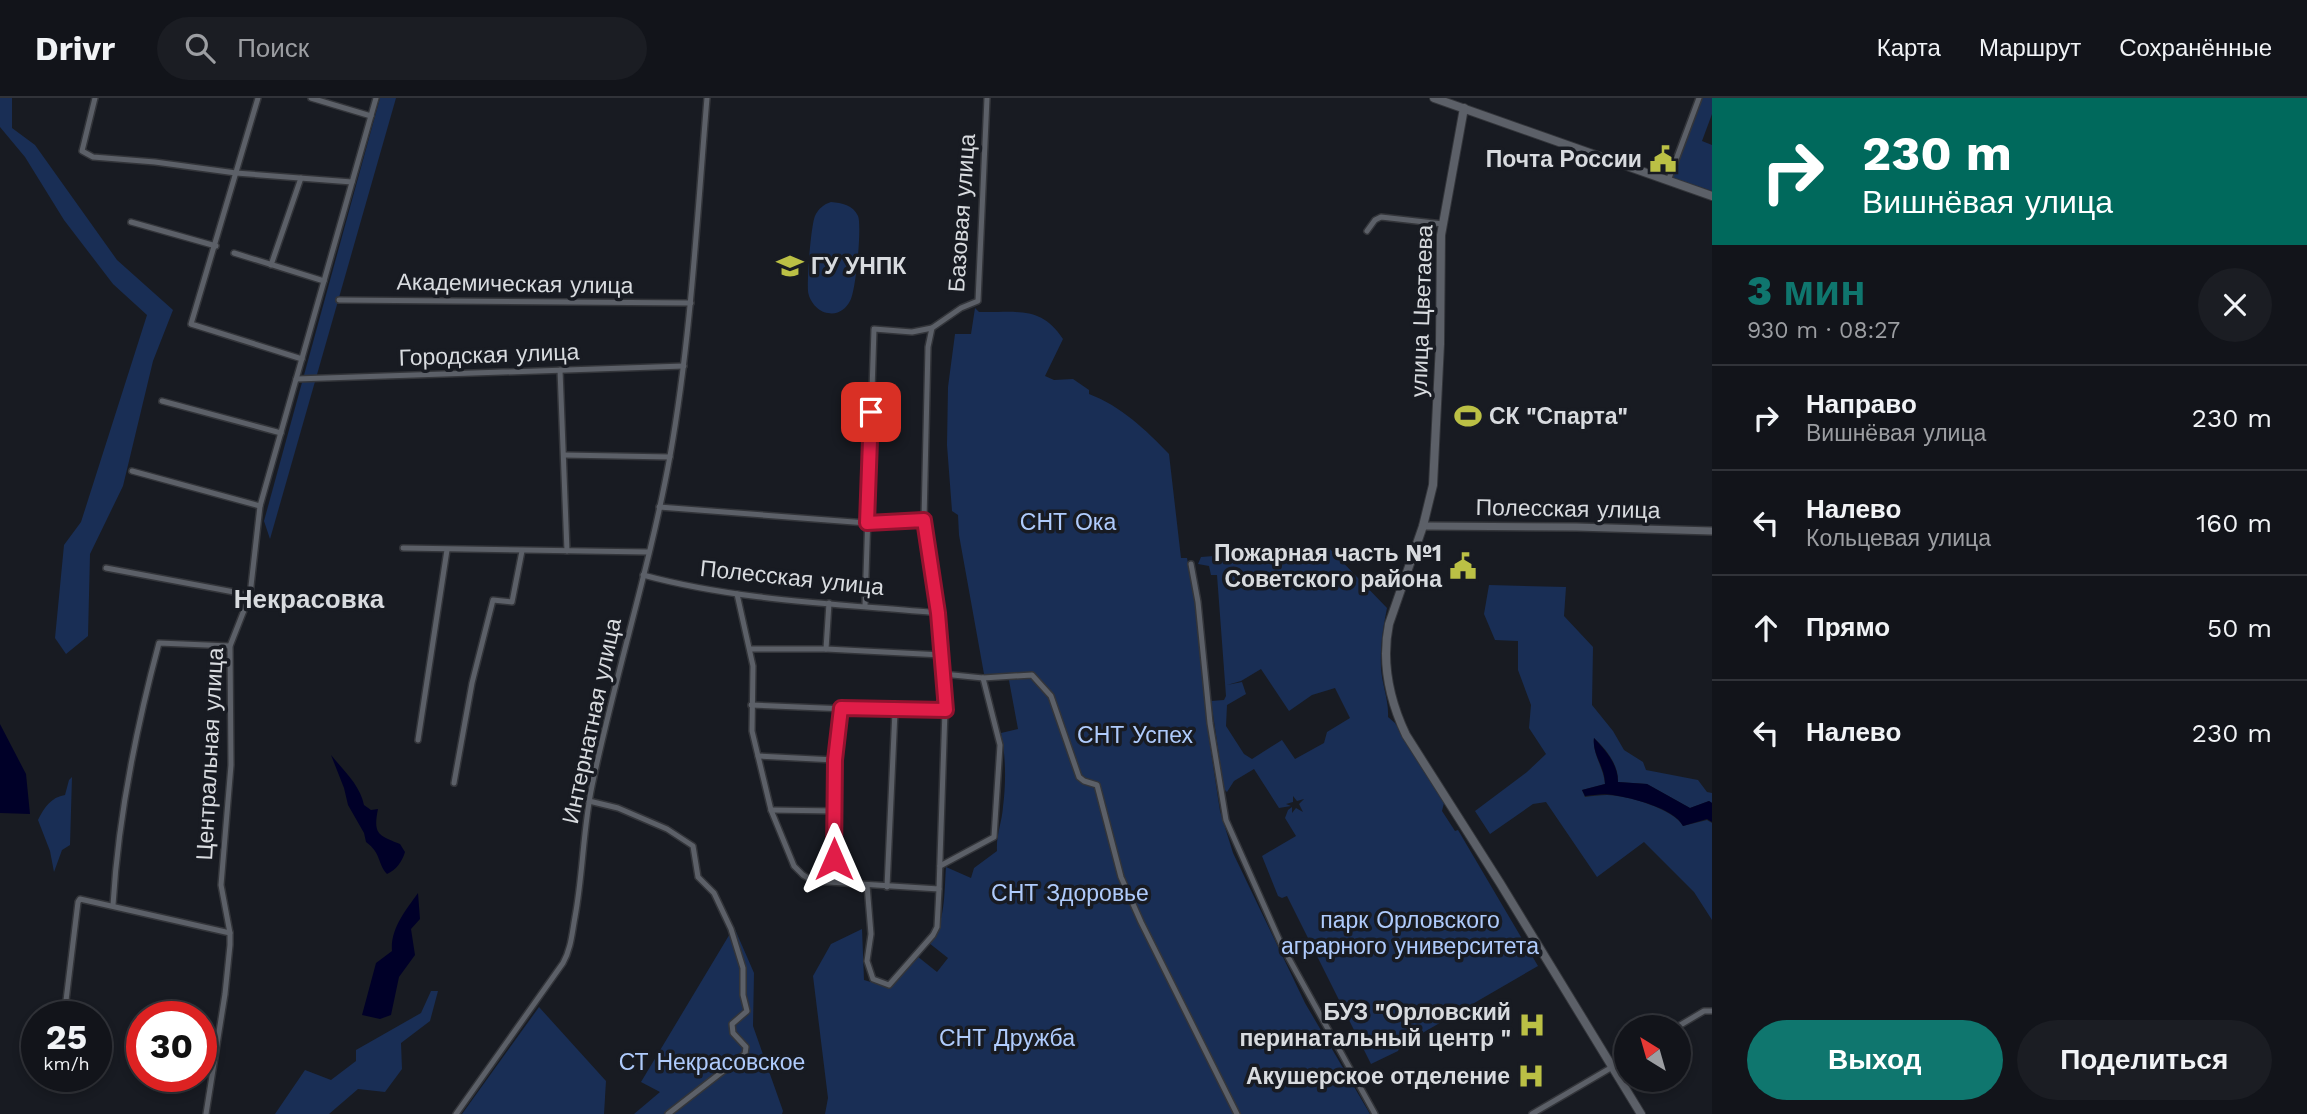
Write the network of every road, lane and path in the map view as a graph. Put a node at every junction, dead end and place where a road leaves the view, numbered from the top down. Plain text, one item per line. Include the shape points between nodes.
1 (95, 98) edge
2 (258, 98) edge
3 (311, 98) edge
4 (376, 98) edge
5 (707, 98) edge
6 (986, 98) edge
7 (1434, 98) edge
8 (1466, 98) edge
9 (1699, 98) edge
10 (1464, 108) junction
11 (371, 116) junction
12 (236, 173) junction
13 (301, 178) junction
14 (1668, 181) junction
15 (352, 182) junction
16 (1712, 197) edge
17 (131, 222) dead end
18 (1443, 224) junction
19 (1367, 231) dead end
20 (216, 246) junction
21 (234, 253) dead end
22 (271, 265) junction
23 (324, 281) junction
24 (339, 300) dead end
25 (691, 303) junction
26 (932, 328) junction
27 (302, 359) junction
28 (684, 366) junction
29 (560, 370) junction
30 (296, 379) junction
31 (162, 401) dead end
32 (281, 433) junction
33 (564, 455) junction
34 (670, 457) junction
35 (132, 471) dead end
36 (260, 506) junction
37 (659, 506) junction
38 (924, 520) junction
39 (867, 523) junction
40 (1423, 526) junction
41 (1712, 531) edge
42 (403, 548) dead end
43 (447, 550) junction
44 (522, 551) junction
45 (567, 551) junction
46 (648, 552) junction
47 (1191, 564) dead end
48 (106, 568) dead end
49 (643, 575) junction
50 (737, 594) junction
51 (250, 595) junction
52 (829, 603) junction
53 (864, 606) junction
54 (938, 613) junction
55 (230, 646) junction
56 (750, 649) junction
57 (825, 649) junction
58 (942, 655) junction
59 (943, 674) junction
60 (983, 678) junction
61 (751, 705) junction
62 (841, 708) junction
63 (946, 710) junction
64 (895, 711) junction
65 (418, 740) dead end
66 (758, 756) junction
67 (835, 760) junction
68 (454, 783) dead end
69 (589, 802) junction
70 (771, 810) junction
71 (834, 811) junction
72 (940, 866) junction
73 (834, 882) junction
74 (867, 886) junction
75 (887, 887) junction
76 (939, 889) junction
77 (113, 905) junction
78 (230, 933) junction
79 (66, 1001) edge
80 (1712, 1011) edge
81 (1691, 1019) edge
82 (1614, 1066) edge
83 (1611, 1068) junction
84 (206, 1114) edge
85 (456, 1114) edge
86 (668, 1114) edge
87 (1237, 1114) edge
88 (1376, 1114) edge
89 (1532, 1114) edge
90 (1641, 1114) edge

1 - 12 street via 82,151 93,157
2 - 12 street
3 - 11 street
4 - 11 street, Центральная улица
5 - 25 street, Интернатная улица
6 - 26 street, Базовая улица via 978,301
7 - 10 main road
8 - 10 street, улица Цветаева
9 - 14 street
10 - 14 main road
10 - 18 main road, улица Цветаева
11 - 15 street, Центральная улица
12 - 13 street
12 - 20 street
13 - 15 street
13 - 22 street
14 - 16 main road
15 - 23 street, Центральная улица
17 - 20 street
18 - 19 street via 1381,217
18 - 40 main road, улица Цветаева via 1433,480
20 - 27 street via 191,324
21 - 22 street
22 - 23 street
23 - 27 street, Центральная улица
24 - 25 street, Академическая улица
25 - 28 street, Интернатная улица
26 - 38 street
26 - 39 street via 912,332 874,329
27 - 30 street, Центральная улица
28 - 29 street, Городская улица
28 - 34 street, Интернатная улица
29 - 30 street, Городская улица
29 - 33 street
30 - 32 street, Центральная улица
31 - 32 street
32 - 36 street, Центральная улица
33 - 34 street
33 - 45 street
34 - 37 street, Интернатная улица
35 - 36 street
36 - 51 street, Центральная улица
37 - 39 street
37 - 46 street, Интернатная улица
38 - 39 street
38 - 54 street
39 - 53 street
40 - 41 street, Полесская улица
40 - 83 main road, улица Цветаева via 1386,639 1386,669 1396,712
42 - 43 street
43 - 44 street
43 - 65 street
44 - 45 street
44 - 68 street via 512,602 493,600
45 - 46 street
46 - 49 street, Интернатная улица
47 - 88 street via 1226,820 1282,946
48 - 51 street
49 - 50 street, Полесская улица
49 - 69 street, Интернатная улица
50 - 52 street, Полесская улица
50 - 56 street
51 - 55 street, Центральная улица
52 - 53 street, Полесская улица
52 - 57 street
53 - 54 street, Полесская улица
54 - 58 street
55 - 77 street via 159,643 143,703
55 - 78 street, Центральная улица via 231,765 221,885
56 - 57 street
56 - 61 street
57 - 58 street
58 - 59 street
59 - 60 street
59 - 63 street
60 - 72 street via 1000,745 994,837
60 - 87 street via 1032,675 1051,696 1076,771 1084,781 1097,785 1121,877 1141,922
61 - 62 street
61 - 66 street
62 - 64 street
62 - 67 street
63 - 64 street
63 - 72 street
64 - 75 street
66 - 67 street
66 - 70 street
67 - 71 street
69 - 85 street, Интернатная улица via 568,955
69 - 86 street via 618,808 690,841 695,870 714,893 744,968 747,1011 732,1024 733,1033 746,1047 745,1054
70 - 71 street
70 - 73 street via 798,870 813,881
71 - 73 street
72 - 76 street
73 - 74 street
74 - 75 street
74 - 76 street via 872,934 867,961 873,979 889,985 933,935
75 - 76 street
77 - 78 street
77 - 79 street via 78,902
78 - 84 street, Центральная улица
80 - 81 street
82 - 83 street
83 - 89 street
83 - 90 main road, улица Цветаева

